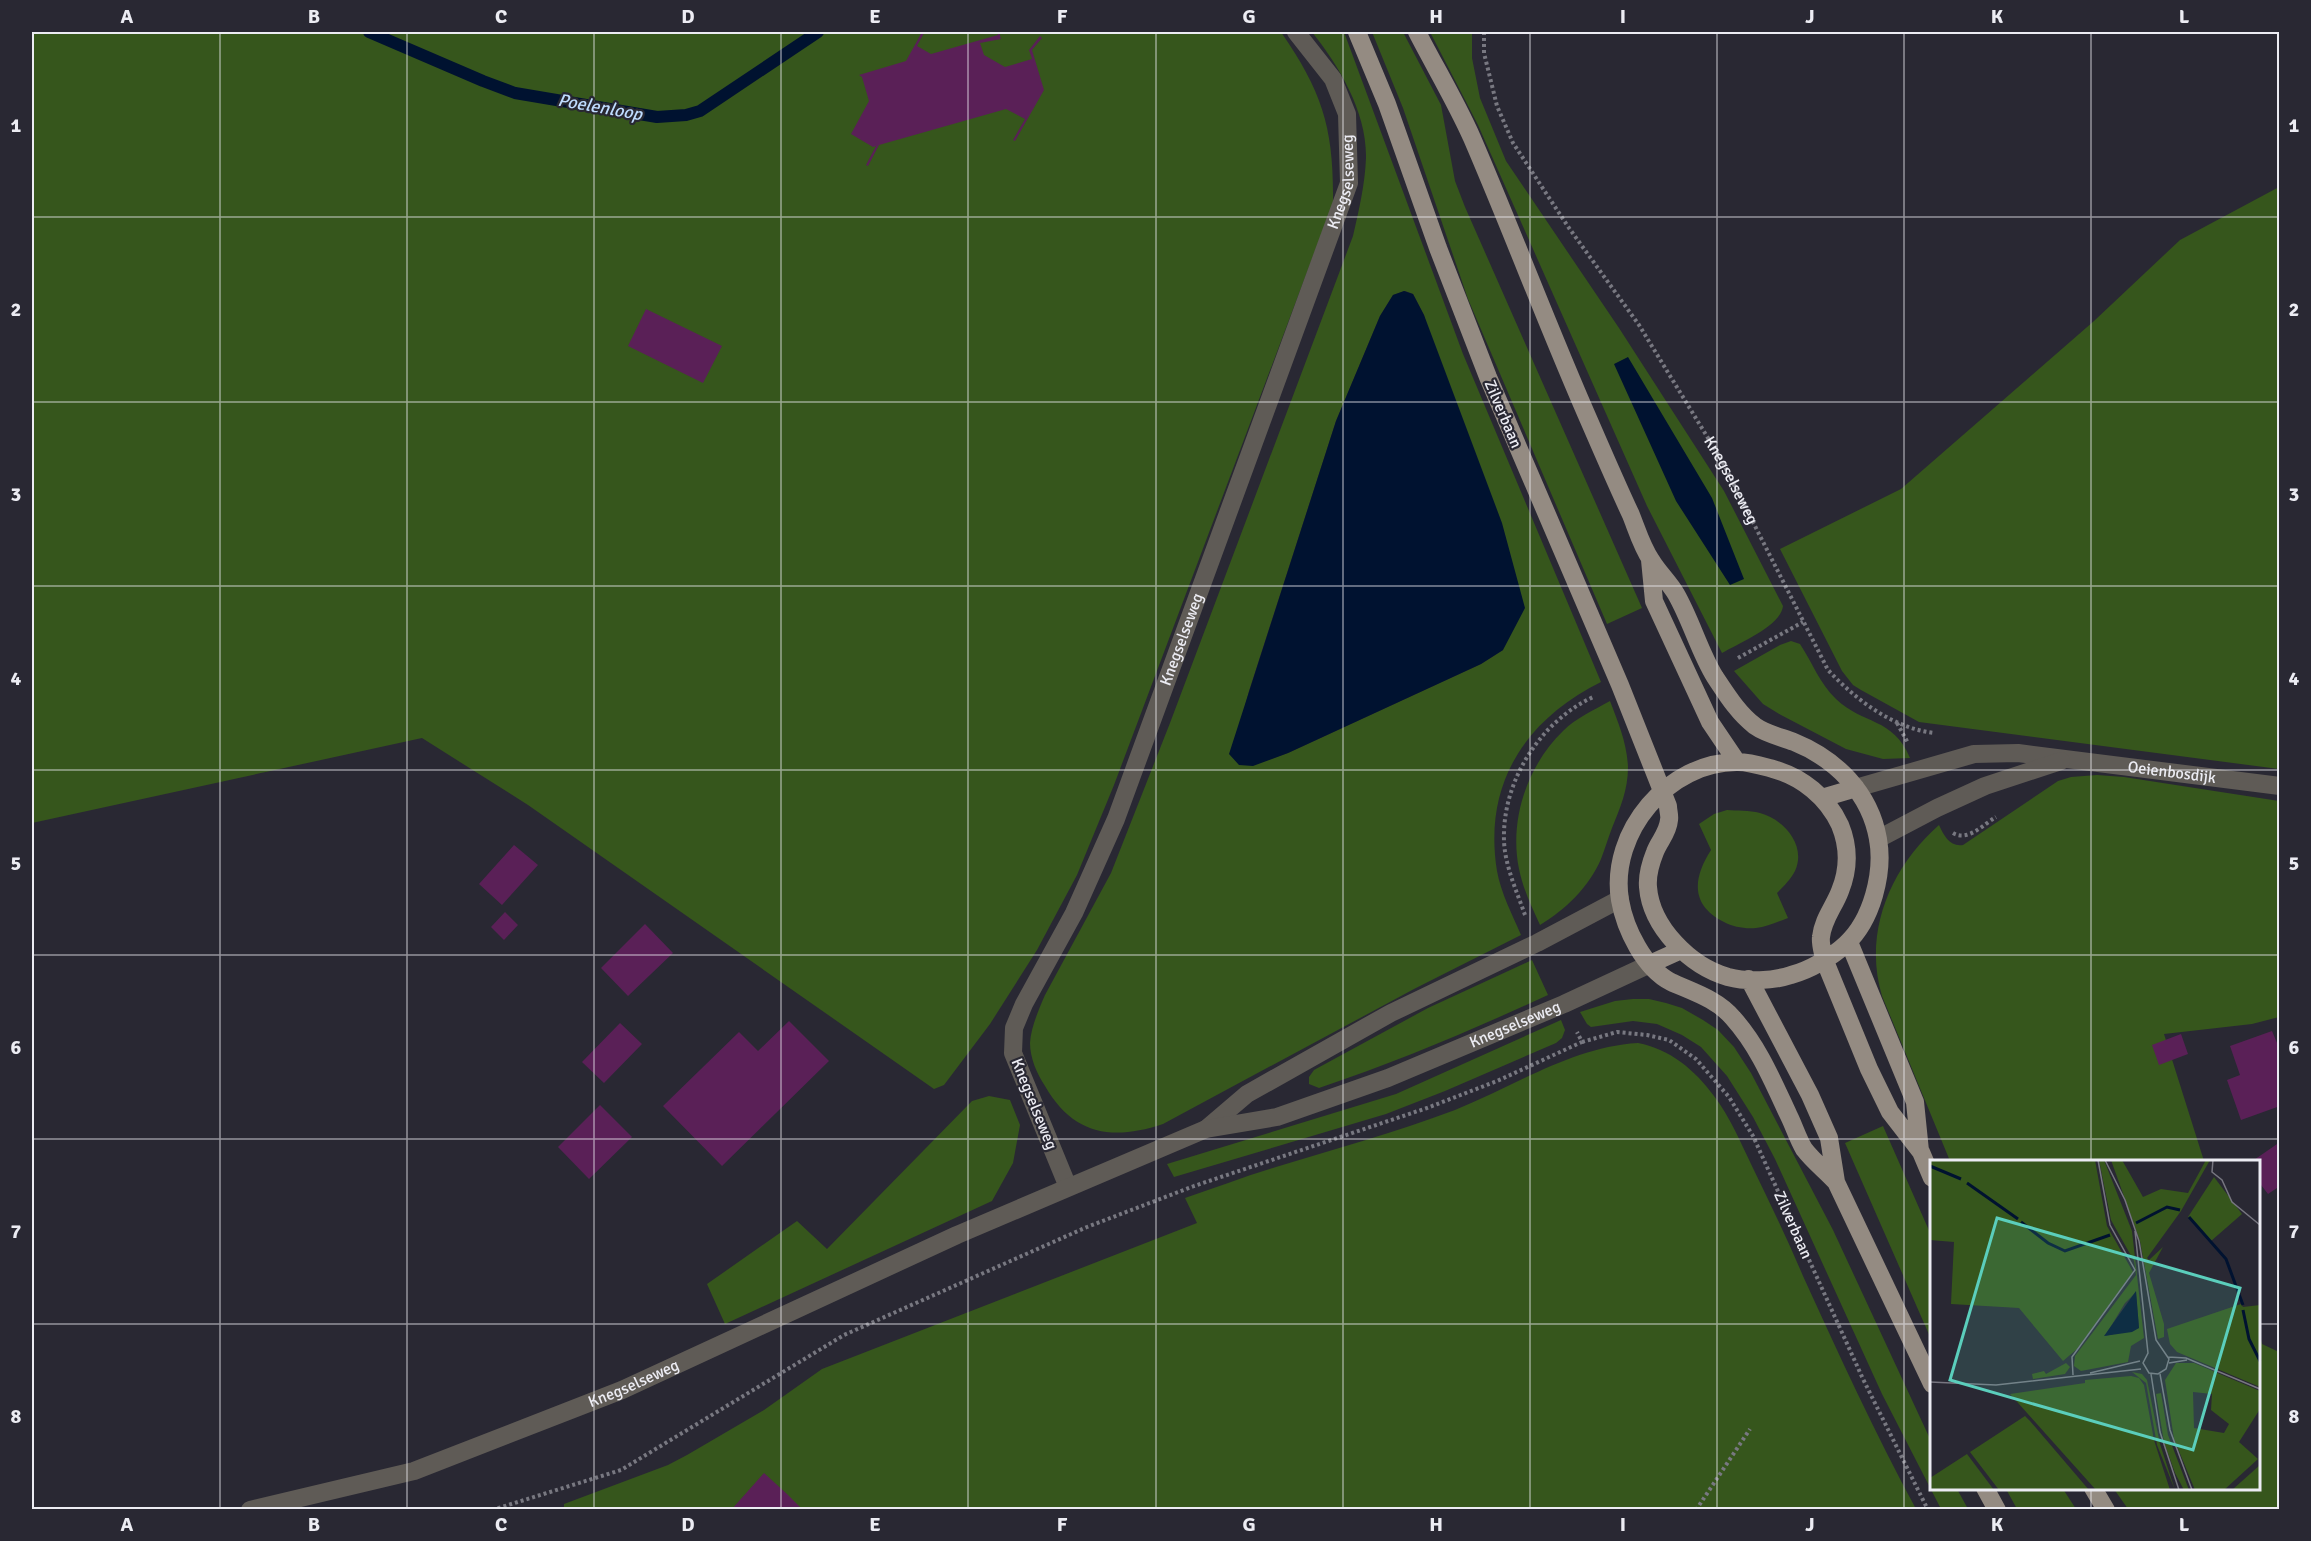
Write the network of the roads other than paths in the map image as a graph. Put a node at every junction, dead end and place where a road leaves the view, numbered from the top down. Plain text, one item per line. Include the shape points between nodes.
1 (1296, 32) edge
2 (1357, 32) edge
3 (1417, 32) edge
4 (1650, 559) junction
5 (2065, 759) junction
6 (1737, 762) junction
7 (2280, 786) edge
8 (1856, 788) junction
9 (1661, 792) junction
10 (1822, 798) junction
11 (1878, 839) junction
12 (1620, 899) junction
13 (1849, 942) junction
14 (1681, 950) junction
15 (1824, 959) junction
16 (1650, 964) junction
17 (1749, 979) junction
18 (1206, 1129) junction
19 (1921, 1152) junction
20 (1930, 1173) edge
21 (1836, 1182) junction
22 (1068, 1187) junction
23 (1930, 1380) edge
24 (1986, 1490) edge
25 (2094, 1490) edge
26 (250, 1509) edge
27 (1997, 1509) edge
28 (2106, 1509) edge

1 - 22 street, Knegselseweg via 1333,79 1347,114 1349,183 1116,819 1074,913 1014,1028 1013,1053
2 - 9 main road, Zilverbaan via 1488,377 1620,685
3 - 4 main road via 1471,135 1552,336
4 - 6 main road via 1654,601 1710,722
4 - 8 main road via 1675,592 1711,670 1731,702 1758,728 1822,756
5 - 7 street, Oeienbosdijk
5 - 8 street, Oeienbosdijk via 2018,753 1974,754
5 - 11 street, Oeienbosdijk via 1985,786
6 - 9 main road via 1691,772
6 - 10 main road via 1784,772 1806,783
8 - 10 main road
8 - 11 main road via 1873,819
9 - 12 main road via 1630,832 1623,853
9 - 14 main road, Zilverbaan via 1670,821 1655,852 1648,887 1666,932
10 - 15 main road via 1840,827 1848,850 1840,892 1823,925 1820,940
11 - 13 main road via 1877,880 1861,925
12 - 16 main road via 1635,942
12 - 18 street, Knegselseweg via 1537,944 1391,1013 1247,1094
13 - 15 main road, Zilverbaan
13 - 19 main road via 1915,1102
14 - 16 main road
14 - 17 main road, Zilverbaan via 1728,977
15 - 17 main road, Zilverbaan via 1791,975
15 - 19 main road via 1890,1112
16 - 18 street, Knegselseweg via 1388,1078 1277,1117
16 - 21 main road via 1670,981 1731,1015 1761,1055 1804,1149
17 - 21 main road via 1829,1138
18 - 22 street, Knegselseweg
19 - 20 main road
21 - 23 main road
22 - 26 street, Knegselseweg via 622,1390 414,1471
24 - 27 main road
25 - 28 main road

